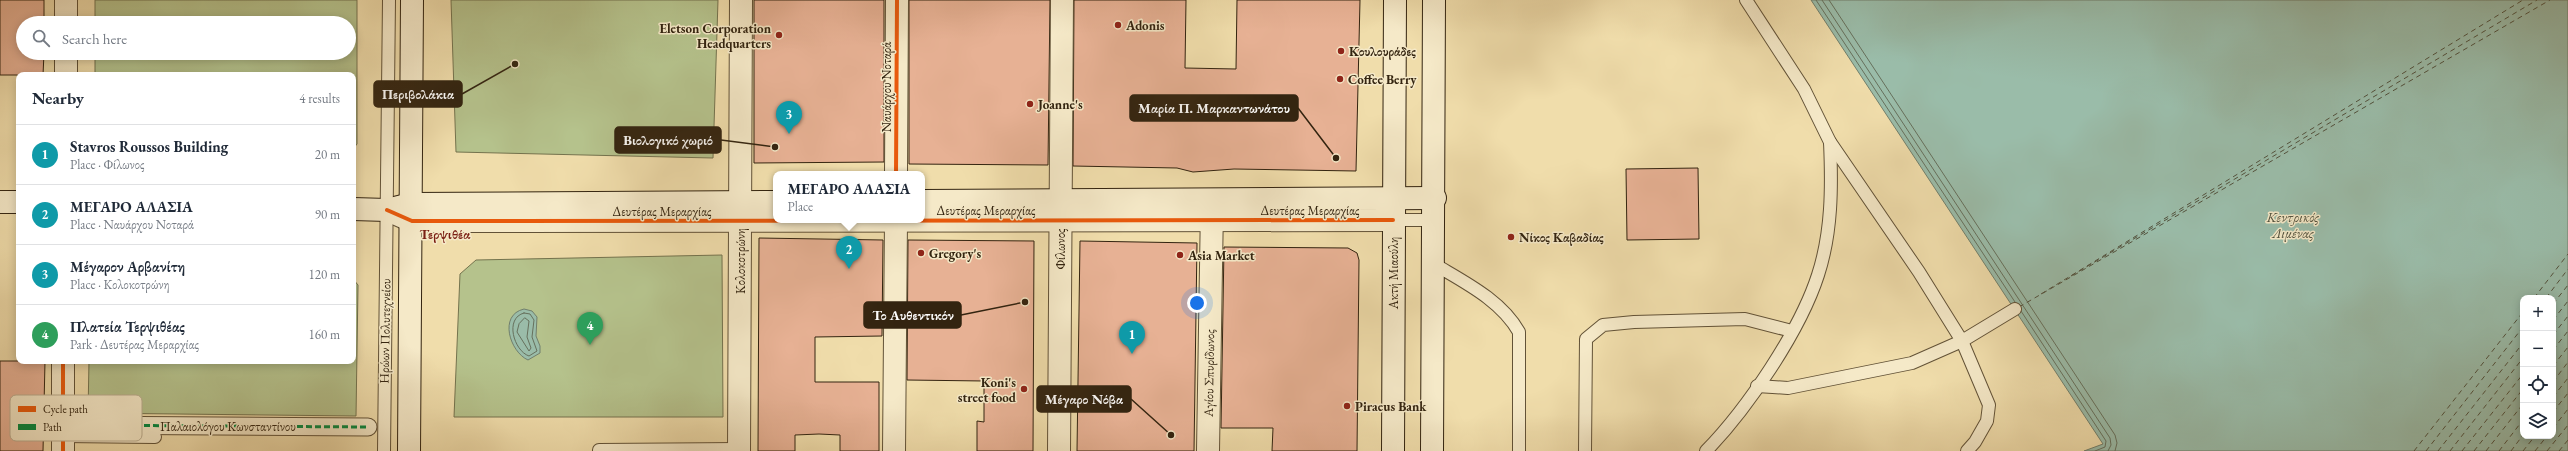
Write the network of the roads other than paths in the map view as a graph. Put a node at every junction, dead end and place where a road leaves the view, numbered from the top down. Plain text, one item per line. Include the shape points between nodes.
1 (66, 0) edge
2 (389, 0) edge
3 (412, 0) edge
4 (741, 0) edge
5 (897, 0) edge
6 (1062, 0) edge
7 (1395, 0) edge
8 (1434, 0) edge
9 (1746, 0) edge
10 (66, 16) edge
11 (66, 60) edge
12 (66, 72) edge
13 (1830, 142) junction
14 (896, 171) edge
15 (1392, 197) junction
16 (1435, 198) junction
17 (1212, 199) junction
18 (925, 201) edge
19 (0, 202) edge
20 (16, 202) edge
21 (773, 203) edge
22 (356, 209) edge
23 (387, 210) junction
24 (1061, 210) junction
25 (740, 211) junction
26 (411, 213) junction
27 (773, 213) edge
28 (925, 218) edge
29 (1212, 220) junction
30 (1393, 220) junction
31 (1434, 220) junction
32 (896, 223) edge
33 (1434, 264) junction
34 (2015, 309) dead end
35 (1792, 331) junction
36 (1962, 341) junction
37 (63, 364) edge
38 (1757, 386) junction
39 (63, 395) edge
40 (368, 427) dead end
41 (142, 434) edge
42 (142, 437) edge
43 (155, 437) dead end
44 (599, 450) dead end
45 (740, 450) edge
46 (384, 451) edge
47 (409, 451) edge
48 (894, 451) edge
49 (1059, 451) edge
50 (1208, 451) edge
51 (1393, 451) edge
52 (1432, 451) edge
53 (1519, 451) edge
54 (1585, 451) edge
55 (1706, 451) edge
56 (1967, 451) edge

1 - 10 main road
2 - 23 lane, Ηρώων Πολυτεχνείου
3 - 26 main road, Ηρώων Πολυτεχνείου
4 - 25 main road, Κολοκοτρώνη
5 - 14 main road, Ναυάρχου Νοταρά
6 - 24 main road, Φίλωνος
7 - 15 main road, Ακτή Μιαούλη
8 - 16 main road
9 - 13 lane via 1804,89
11 - 12 main road
13 - 35 lane via 1830,217 1818,275
13 - 36 lane via 1919,272
15 - 16 main road, Δευτέρας Μεραρχίας
15 - 17 main road, Δευτέρας Μεραρχίας
15 - 30 main road, Ακτή Μιαούλη
16 - 31 main road
17 - 24 main road, Δευτέρας Μεραρχίας
17 - 29 main road, Αγίου Σπυρίδωνος
18 - 24 main road, Δευτέρας Μεραρχίας
19 - 20 main road
21 - 25 main road, Δευτέρας Μεραρχίας
22 - 23 main road, Δευτέρας Μεραρχίας
23 - 26 main road, Δευτέρας Μεραρχίας
23 - 46 lane, Ηρώων Πολυτεχνείου
24 - 28 main road, Δευτέρας Μεραρχίας
24 - 29 main road, Δευτέρας Μεραρχίας
24 - 49 main road, Φίλωνος
25 - 26 main road, Δευτέρας Μεραρχίας
25 - 27 main road, Δευτέρας Μεραρχίας
25 - 45 main road, Κολοκοτρώνη
26 - 47 main road, Ηρώων Πολυτεχνείου
29 - 30 main road, Δευτέρας Μεραρχίας
29 - 50 main road, Αγίου Σπυρίδωνος
30 - 31 lane, Δευτέρας Μεραρχίας
30 - 51 main road, Ακτή Μιαούλη
31 - 33 main road
32 - 48 main road
33 - 52 main road
33 - 53 lane via 1486,296 1513,321 1519,332
34 - 36 lane
35 - 38 lane
35 - 54 lane via 1745,319 1603,325 1586,339
36 - 38 lane via 1912,363 1788,388
36 - 56 lane via 1989,405 1987,421
37 - 39 main road
38 - 55 lane via 1726,430
40 - 41 street, Παλαιολόγου Κωνσταντίνου
42 - 43 lane
44 - 45 lane

